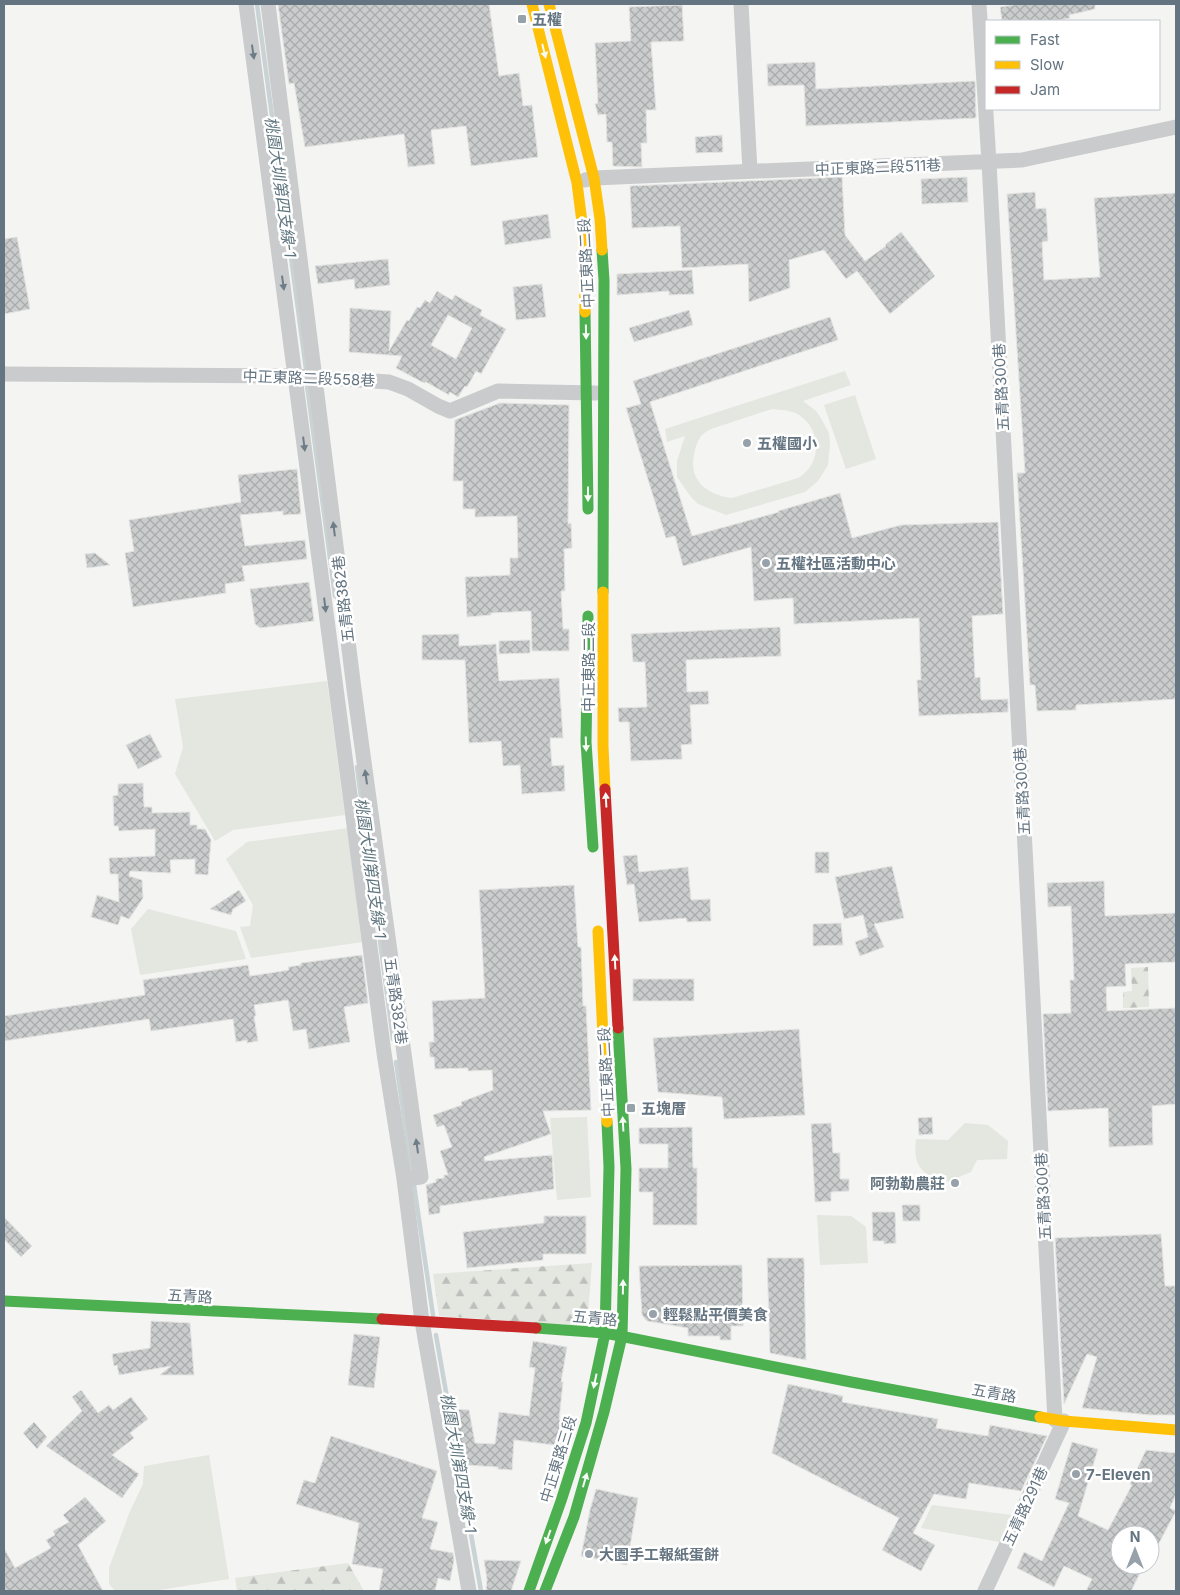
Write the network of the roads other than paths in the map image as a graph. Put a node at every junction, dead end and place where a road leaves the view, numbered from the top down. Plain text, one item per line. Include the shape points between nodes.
1 (246, 4) edge
2 (268, 4) edge
3 (532, 4) edge
4 (549, 4) edge
5 (741, 4) edge
6 (979, 4) edge
7 (985, 99) edge
8 (986, 110) edge
9 (1176, 128) edge
10 (989, 162) junction
11 (750, 171) junction
12 (594, 178) junction
13 (576, 183) junction
14 (4, 374) edge
15 (295, 376) junction
16 (315, 377) junction
17 (587, 392) junction
18 (604, 393) junction
19 (588, 524) dead end
20 (588, 602) dead end
21 (594, 860) dead end
22 (598, 919) dead end
23 (404, 1179) junction
24 (4, 1301) edge
25 (422, 1321) junction
26 (605, 1333) junction
27 (622, 1336) junction
28 (1060, 1421) junction
29 (1176, 1430) edge
30 (469, 1591) edge
31 (529, 1591) edge
32 (544, 1591) edge
33 (985, 1591) edge

1 -> 15 street, 五青路382巷
2 - 16 street, 五青路382巷
3 -> 13 main road, 中正東路二段
4 - 12 main road, 中正東路二段
5 - 11 street
6 - 7 street, 五青路300巷
8 - 10 street, 五青路300巷
9 - 10 street, 中正東路二段511巷 via 1022,160
10 - 11 street, 中正東路二段511巷
10 - 28 street, 五青路300巷
11 - 12 street, 中正東路二段511巷
12 - 13 street, 中正東路二段511巷
12 - 18 main road, 中正東路二段 via 604,280
13 -> 17 main road, 中正東路二段 via 583,230
14 - 15 street, 中正東路二段558巷
15 - 16 street, 中正東路二段558巷
15 -> 23 street, 五青路382巷 via 384,1053
16 - 17 street, 中正東路二段558巷 via 389,382 450,411 498,391
23 -> 16 street, 五青路382巷 via 421,1176 355,698
17 - 18 street, 中正東路二段558巷
17 -> 19 main road, 中正東路二段
27 -> 18 main road, 中正東路二段 via 626,1169 603,746
20 -> 21 main road, 中正東路二段 via 586,742
22 - 26 main road, 中正東路二段 via 609,1167
23 - 25 street, 五青路382巷
24 - 25 main road, 五青路
25 - 26 main road, 五青路
25 - 30 street, 五青路382巷
26 - 27 main road, 五青路
26 -> 31 main road, 中正東路三段 via 586,1423
27 - 28 main road, 五青路
32 -> 27 main road, 中正東路三段 via 574,1516
28 - 29 main road, 五青路
28 - 33 street, 五青路291巷

